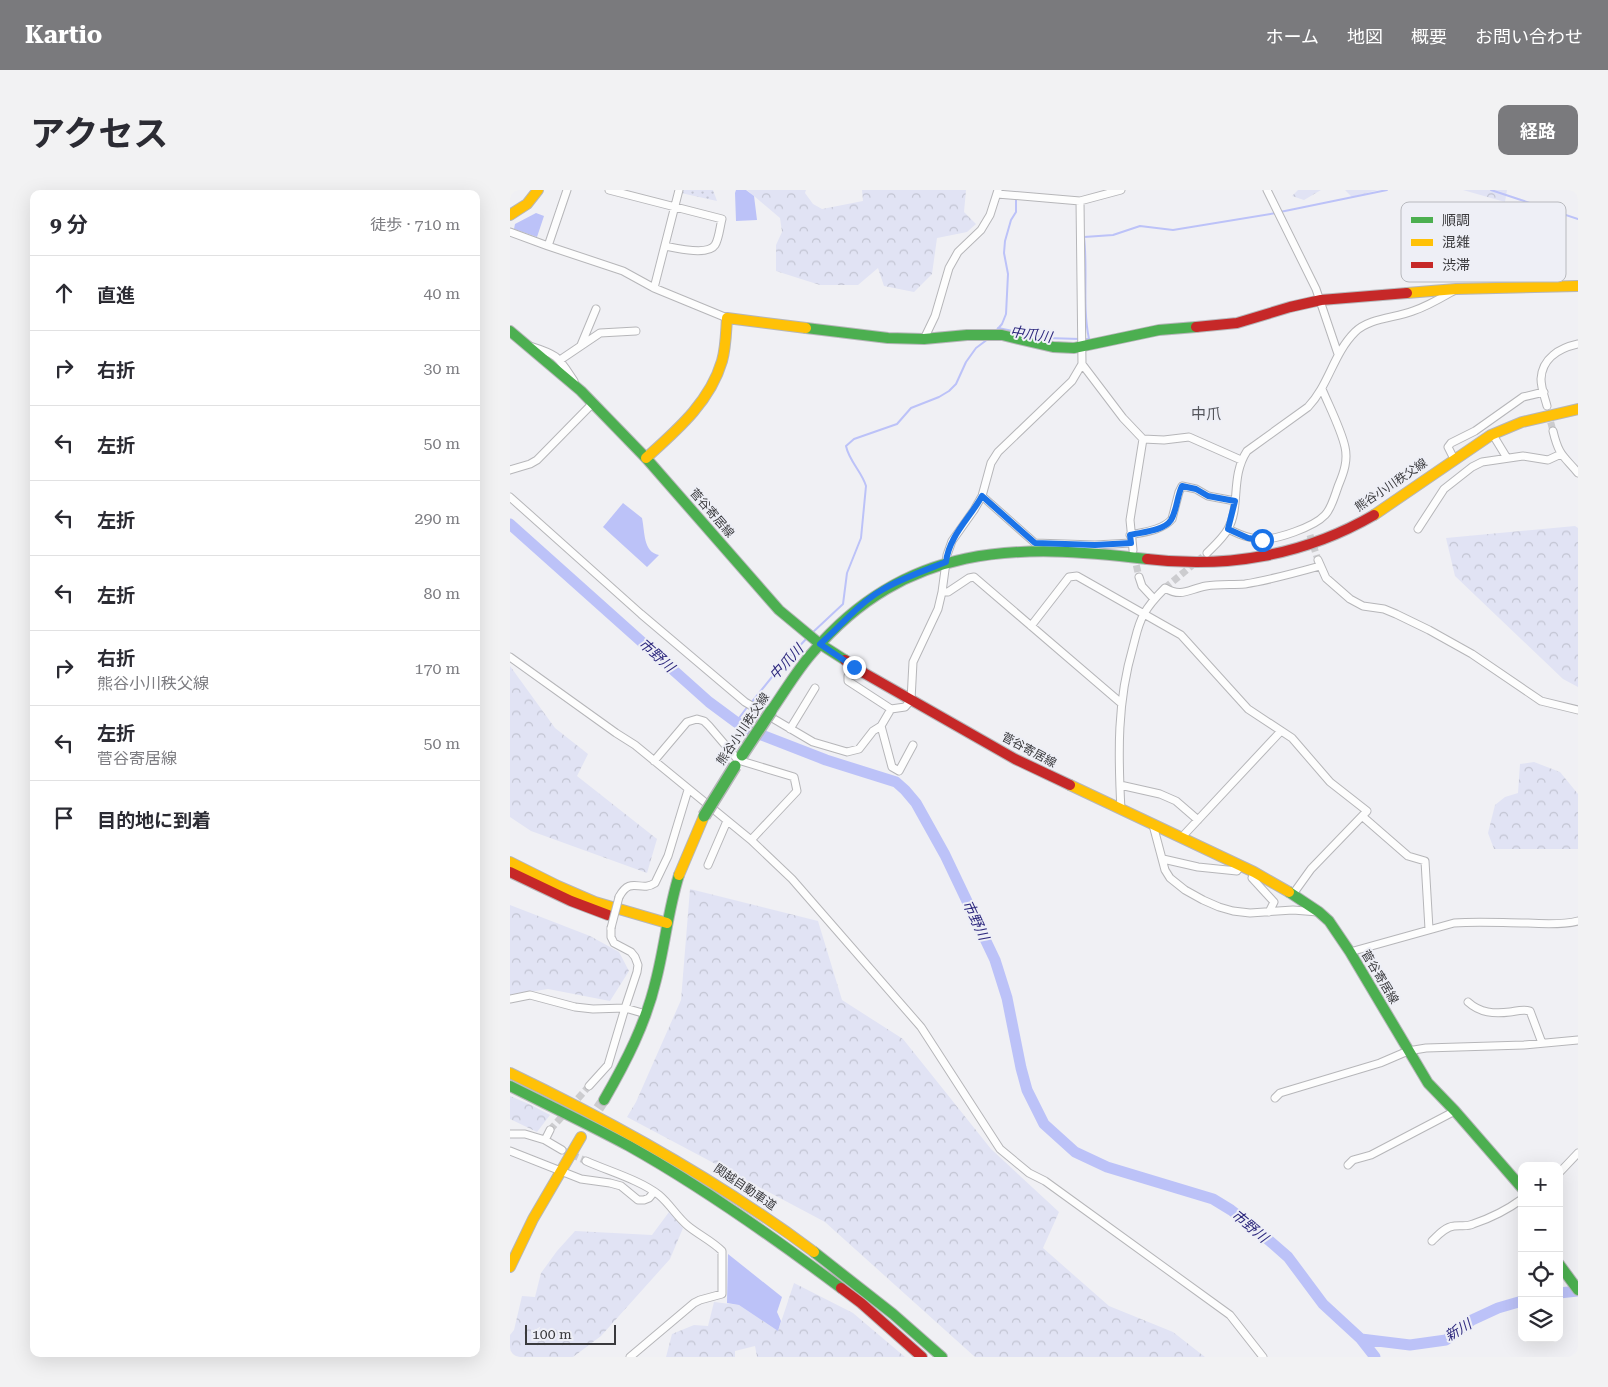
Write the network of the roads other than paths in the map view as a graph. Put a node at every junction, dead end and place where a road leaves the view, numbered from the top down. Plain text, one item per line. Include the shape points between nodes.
1 (538, 190) edge
2 (567, 190) edge
3 (609, 190) edge
4 (679, 190) edge
5 (1121, 190) edge
6 (1267, 190) edge
7 (998, 192) edge
8 (1080, 201) junction
9 (675, 206) junction
10 (510, 215) edge
11 (510, 232) edge
12 (548, 246) junction
13 (665, 246) junction
14 (1578, 286) edge
15 (654, 288) junction
16 (1456, 289) junction
17 (1321, 300) junction
18 (596, 309) dead end
19 (727, 318) junction
20 (510, 330) edge
21 (636, 331) dead end
22 (924, 338) junction
23 (1578, 344) edge
24 (581, 345) junction
25 (528, 346) junction
26 (1082, 348) junction
27 (1338, 354) junction
28 (560, 360) junction
29 (1082, 364) junction
30 (578, 388) junction
31 (1322, 389) junction
32 (1544, 392) junction
33 (593, 403) junction
34 (1547, 406) tunnel mouth
35 (1578, 409) edge
36 (1553, 431) tunnel mouth
37 (1493, 434) junction
38 (1143, 438) junction
39 (1561, 454) junction
40 (646, 458) junction
41 (1507, 458) junction
42 (1454, 459) junction
43 (1241, 460) junction
44 (510, 470) edge
45 (1578, 473) edge
46 (982, 496) junction
47 (510, 497) edge
48 (1235, 501) junction
49 (1306, 527) junction
50 (1228, 529) junction
51 (1418, 529) dead end
52 (1130, 535) junction
53 (1310, 535) tunnel mouth
54 (1207, 553) tunnel mouth
55 (946, 562) junction
56 (1139, 577) tunnel mouth
57 (942, 592) junction
58 (1154, 599) junction
59 (1144, 614) junction
60 (1032, 626) junction
61 (820, 644) junction
62 (510, 657) edge
63 (854, 667) junction
64 (816, 688) dead end
65 (911, 700) junction
66 (1121, 703) junction
67 (891, 709) junction
68 (1578, 710) edge
69 (881, 726) junction
70 (790, 729) junction
71 (1281, 731) junction
72 (913, 745) dead end
73 (738, 760) junction
74 (654, 761) junction
75 (1120, 785) junction
76 (688, 790) junction
77 (1121, 810) junction
78 (1362, 816) junction
79 (1198, 820) junction
80 (727, 821) junction
81 (1153, 825) junction
82 (1181, 838) junction
83 (751, 840) junction
84 (1162, 858) junction
85 (510, 862) edge
86 (708, 865) dead end
87 (1240, 866) junction
88 (510, 872) edge
89 (1254, 872) junction
90 (1293, 894) junction
91 (1269, 912) junction
92 (1318, 912) junction
93 (1578, 921) edge
94 (667, 924) junction
95 (1429, 929) junction
96 (1350, 952) junction
97 (510, 999) edge
98 (1468, 1002) dead end
99 (625, 1008) junction
100 (646, 1014) junction
101 (1578, 1040) edge
102 (1542, 1043) junction
103 (1408, 1051) junction
104 (510, 1073) edge
105 (510, 1086) edge
106 (589, 1086) tunnel mouth
107 (1275, 1098) dead end
108 (604, 1100) tunnel mouth
109 (1455, 1111) junction
110 (550, 1130) tunnel mouth
111 (510, 1134) edge
112 (581, 1136) dead end
113 (545, 1140) junction
114 (562, 1150) tunnel mouth
115 (510, 1151) edge
116 (1578, 1154) edge
117 (586, 1161) tunnel mouth
118 (1348, 1165) dead end
119 (1563, 1169) edge
120 (560, 1171) junction
121 (1518, 1183) edge
122 (654, 1192) junction
123 (1518, 1202) edge
124 (1432, 1242) dead end
125 (510, 1267) edge
126 (1563, 1269) edge
127 (1578, 1290) edge
128 (630, 1357) edge
129 (922, 1357) edge
130 (942, 1357) edge
131 (1264, 1357) edge

1 - 10 main road via 527,204
2 - 12 street
3 - 9 street
4 - 9 street
5 - 8 street
6 - 17 street
7 - 8 street
7 - 22 street via 981,230 958,252
8 - 26 street
9 - 13 street
9 - 13 street via 722,219 715,246 711,248 689,250
11 - 12 street
12 - 15 street via 623,271
13 - 15 street
14 - 16 main road
15 - 19 street
16 - 17 main road
16 - 27 street via 1432,304 1356,330
17 - 26 main road via 1237,323 1160,330
17 - 27 street
18 - 24 street
19 - 22 main road via 888,338
19 - 40 main road via 722,361 713,386 690,416
20 - 25 main road, 菅谷寄居線
21 - 24 street via 600,333
22 - 26 main road via 1002,335 1053,346
23 - 32 street via 1551,356 1546,363 1541,377
24 - 28 street
25 - 28 street via 552,352
25 - 30 main road, 菅谷寄居線
26 - 29 street
27 - 31 street
28 - 30 street
29 - 38 street via 1123,418
29 - 46 street via 1072,381 998,452 991,463
30 - 33 main road, 菅谷寄居線
31 - 43 street via 1308,407 1252,446
31 - 49 street via 1345,447 1345,471 1326,515
32 - 34 street
32 - 42 street via 1522,397 1475,431 1451,443 1448,447
33 - 40 main road, 菅谷寄居線
33 - 44 street via 538,460
35 - 37 main road, 熊谷小川秩父線 via 1534,418
36 - 39 street
37 - 41 street
37 - 42 main road, 熊谷小川秩父線
38 - 43 street via 1189,437
38 - 52 street
39 - 41 street via 1548,460 1523,456
39 - 45 street
40 - 61 main road, 菅谷寄居線 via 779,610
41 - 51 street via 1482,462 1450,484
42 - 55 main road, 熊谷小川秩父線 via 1398,500 1353,527 1280,553 1199,563 1078,552 986,555
43 - 48 street
46 - 52 street via 1035,543 1132,546
46 - 55 street via 952,541
47 - 70 street via 737,696
48 - 50 street
48 - 52 street via 1208,496 1182,486 1169,522
49 - 50 street via 1262,540
49 - 53 street
50 - 54 street
55 - 57 street
55 - 61 main road, 熊谷小川秩父線 via 880,591
56 - 58 street via 1142,586
57 - 60 street via 948,592 974,577
57 - 65 street via 938,609 913,662
58 - 59 street
58 - 68 street via 1166,588 1182,593 1206,586 1243,584 1279,578 1319,563 1326,578 1350,599 1363,606 1396,614 1429,630 1472,654 1541,701
59 - 60 street via 1072,576
59 - 66 street via 1139,623
59 - 71 street via 1181,635 1248,710
60 - 66 street
61 - 63 main road, 菅谷寄居線
61 - 73 main road, 熊谷小川秩父線, bridge
62 - 74 street
63 - 65 main road, 菅谷寄居線
63 - 67 street via 848,681
64 - 70 street
65 - 67 street via 906,706
65 - 77 main road, 菅谷寄居線 via 1015,759
66 - 75 street
67 - 69 street
69 - 70 street via 862,747 852,752 813,742
69 - 72 street via 892,767 899,771
71 - 78 street via 1292,738 1330,782 1367,811
71 - 79 street
73 - 74 street via 709,726 698,719 687,722
73 - 83 street via 794,777 796,783 797,791 792,798
73 - 94 main road, 熊谷小川秩父線, bridge via 704,816 683,863
74 - 76 street
75 - 77 street
75 - 79 street via 1160,794
76 - 80 street
76 - 99 street, bridge via 668,856 655,883 627,886 619,897 611,928 612,940 631,952 638,965
77 - 81 main road, 菅谷寄居線
78 - 90 street via 1311,868
78 - 95 street via 1408,856 1425,861
79 - 82 street
80 - 83 street
80 - 86 street
81 - 82 main road, 菅谷寄居線
81 - 84 street
82 - 87 main road, 菅谷寄居線
83 - 131 street via 792,879 921,1027 1000,1149 1029,1174 1045,1181 1230,1315
84 - 87 street via 1198,867 1237,871
84 - 91 street via 1170,878 1203,900 1233,911
85 - 94 main road via 588,899 654,917
87 - 89 main road, 菅谷寄居線
88 - 94 main road via 591,909 631,921
89 - 90 main road, 菅谷寄居線
89 - 91 street via 1252,878 1274,902
90 - 92 main road, 菅谷寄居線
91 - 92 street
92 - 96 main road, 菅谷寄居線 via 1329,921
93 - 95 street via 1552,924 1472,922
94 - 100 main road, 熊谷小川秩父線
95 - 96 street
96 - 103 main road, 菅谷寄居線
97 - 99 street via 530,995 575,1007
98 - 102 street via 1489,1013 1530,1011
99 - 100 street
99 - 106 street via 608,1065
100 - 108 main road, 熊谷小川秩父線
101 - 102 street
102 - 103 street
103 - 107 street via 1380,1063 1280,1093
103 - 109 main road, 菅谷寄居線 via 1428,1083
104 - 130 main road, 関越自動車道 via 671,1155 727,1190 868,1292
105 - 129 main road, 関越自動車道 via 629,1146 720,1201 861,1303
109 - 118 street
109 - 121 main road, 菅谷寄居線
110 - 113 street
111 - 113 street via 525,1134
112 - 120 main road
113 - 114 street
115 - 120 street
116 - 119 street
117 - 122 street via 643,1184
120 - 122 street via 581,1179 621,1186 638,1200 649,1198
120 - 125 main road
122 - 128 street via 687,1225 722,1251 722,1294 694,1303
123 - 124 street via 1471,1225 1447,1228
126 - 127 main road

